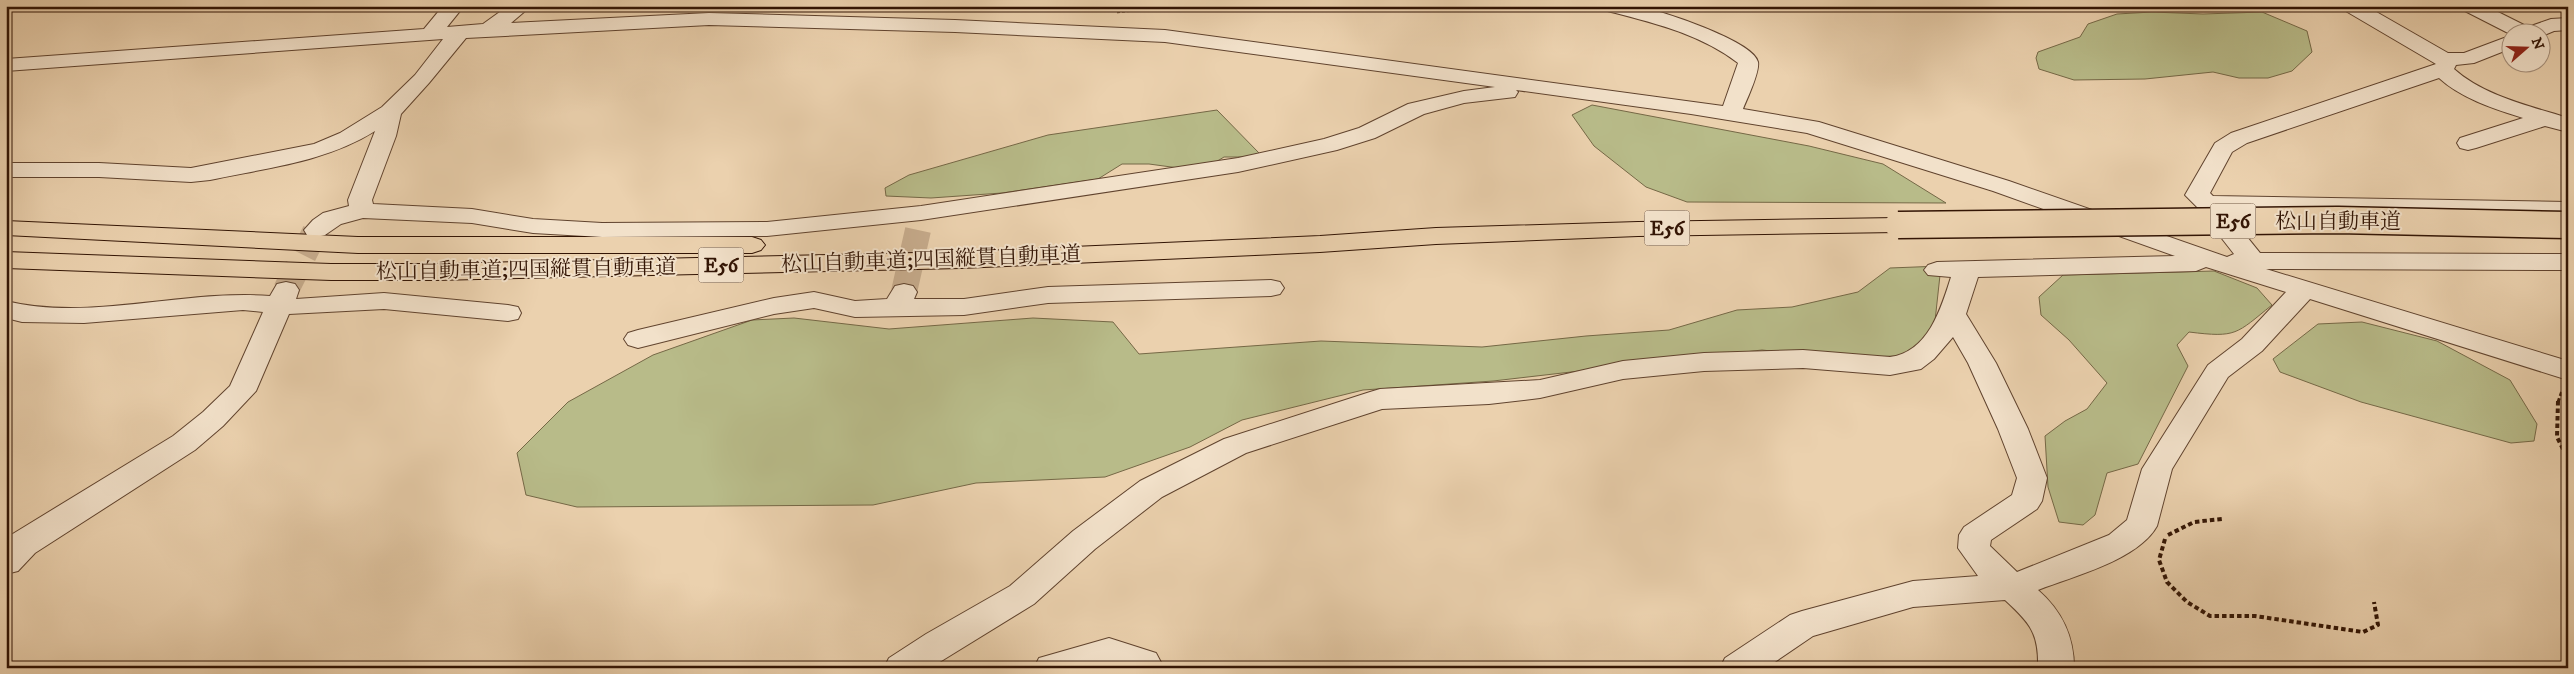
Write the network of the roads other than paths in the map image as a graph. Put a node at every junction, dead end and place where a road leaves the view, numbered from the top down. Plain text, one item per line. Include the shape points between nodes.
1 (454, 6) edge
2 (521, 6) edge
3 (1611, 6) edge
4 (2351, 6) edge
5 (2470, 6) edge
6 (2502, 22) edge
7 (2568, 24) edge
8 (2552, 25) edge
9 (488, 30) junction
10 (460, 32) junction
11 (430, 34) junction
12 (2502, 45) edge
13 (6, 65) edge
14 (2443, 65) junction
15 (1548, 87) junction
16 (390, 112) junction
17 (1731, 112) junction
18 (2546, 118) junction
19 (2568, 125) edge
20 (2568, 132) edge
21 (2468, 143) dead end
22 (6, 170) edge
23 (2208, 203) junction
24 (2534, 208) junction
25 (2568, 209) edge
26 (363, 211) junction
27 (1898, 224) joint
28 (2568, 225) edge
29 (6, 228) edge
30 (316, 230) tunnel mouth
31 (1436, 236) junction
32 (2568, 236) edge
33 (6, 260) edge
34 (2252, 260) junction
35 (2217, 262) junction
36 (2568, 262) edge
37 (1967, 269) junction
38 (1937, 270) dead end
39 (1271, 288) dead end
40 (2301, 288) junction
41 (283, 297) junction
42 (6, 310) edge
43 (508, 312) dead end
44 (1953, 314) junction
45 (638, 339) dead end
46 (2566, 378) edge
47 (6, 562) edge
48 (2012, 587) junction
49 (902, 668) edge
50 (1052, 668) edge
51 (1146, 668) edge
52 (1738, 668) edge
53 (2056, 668) edge

1 - 11 street
2 - 9 street
3 - 17 street via 1676,24 1742,55 1748,61 1748,68
4 - 14 street
5 - 6 street
7 - 8 street
9 - 10 street
9 - 15 street via 709,19 1164,36
10 - 11 street
10 - 16 street
11 - 13 street
12 - 14 street
14 - 18 street via 2449,78 2467,88
14 - 23 street via 2239,138 2224,148 2196,195
15 - 17 street
15 - 26 street via 1532,92 1495,91 1416,109 1367,133 1238,166 920,222 766,229 602,230 533,226 472,216
16 - 22 street via 348,138 321,149 210,174
16 - 26 street via 385,136 360,200
17 - 35 street via 1850,138 2001,186
18 - 19 street
18 - 20 street
18 - 21 street
23 - 24 street
23 - 34 street
24 - 25 street
24 - 32 street
26 - 30 street via 338,215
27 - 28 highway, 松山自動車道 / E56, bridge via 2338,220
27 - 31 highway, 松山自動車道;四国縦貫自動車道 / E56
29 - 31 highway, 松山自動車道;四国縦貫自動車道 / E56 via 358,245 957,244
31 - 33 highway, 松山自動車道;四国縦貫自動車道 / E56 via 960,260 436,272 135,267
34 - 35 street
34 - 36 street
35 - 37 street
35 - 40 street
37 - 38 street
37 - 44 street
39 - 45 street via 1048,294 964,307 901,300 855,309 814,300 774,306
40 - 46 street
40 - 48 street via 2296,300 2252,345 2218,371 2157,468 2141,526 2121,544
41 - 42 street via 84,315 22,314
41 - 43 street via 298,307 384,301
41 - 47 street via 242,391 213,420 184,443 23,544
44 - 48 street via 1990,380 2032,478 2026,501 1975,535 1974,548 1987,565
44 - 49 street via 1938,338 1911,364 1890,366 1803,359 1704,362 1623,370 1540,389 1380,399 1347,408 1235,446 1151,489 1084,540 1022,595
48 - 52 street via 1913,594 1802,626
48 - 53 street via 2036,607 2050,625 2056,638
50 - 51 street via 1109,652 1143,663

